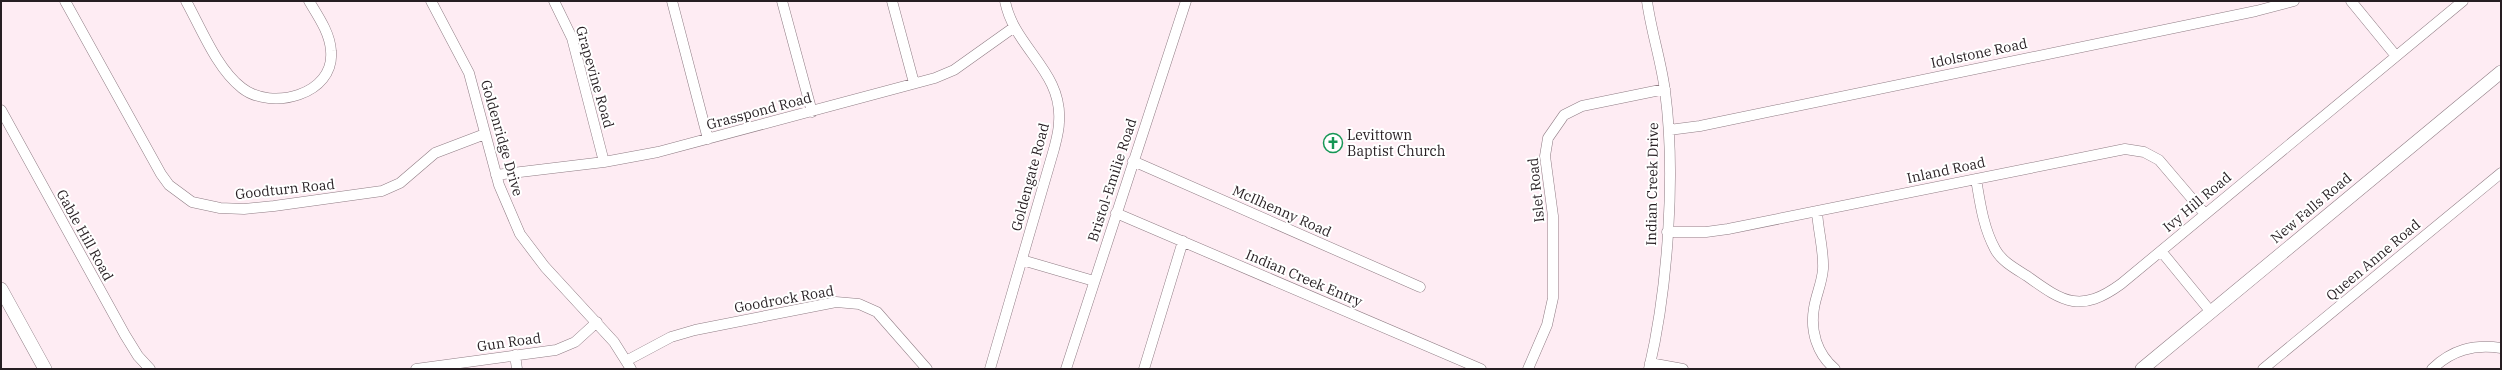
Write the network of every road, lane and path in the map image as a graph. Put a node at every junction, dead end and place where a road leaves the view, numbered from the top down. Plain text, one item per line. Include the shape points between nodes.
1 (65, 1) edge
2 (186, 1) edge
3 (309, 1) edge
4 (431, 1) edge
5 (554, 1) edge
6 (672, 1) edge
7 (782, 1) edge
8 (892, 1) edge
9 (1005, 1) edge
10 (1186, 1) edge
11 (1647, 1) edge
12 (2294, 1) edge
13 (2351, 1) edge
14 (2463, 1) edge
15 (1013, 28) junction
16 (2396, 56) junction
17 (2501, 72) edge
18 (914, 83) junction
19 (1665, 89) junction
20 (1, 110) edge
21 (812, 112) junction
22 (1669, 130) junction
23 (485, 134) junction
24 (708, 139) junction
25 (1133, 161) junction
26 (604, 162) junction
27 (2501, 173) edge
28 (496, 175) junction
29 (1976, 178) junction
30 (1816, 211) junction
31 (1116, 213) junction
32 (2205, 214) junction
33 (1667, 232) junction
34 (1183, 241) junction
35 (2160, 251) junction
36 (1022, 260) junction
37 (1094, 281) junction
38 (1420, 287) dead end
39 (1, 289) edge
40 (2211, 312) junction
41 (597, 322) junction
42 (2501, 348) edge
43 (515, 355) junction
44 (628, 365) edge
45 (1650, 366) edge
46 (45, 369) edge
47 (150, 369) edge
48 (416, 369) edge
49 (517, 369) edge
50 (927, 369) edge
51 (990, 369) edge
52 (1066, 369) edge
53 (1144, 369) edge
54 (1481, 369) edge
55 (1528, 369) edge
56 (1683, 369) edge
57 (1835, 369) edge
58 (2142, 369) edge
59 (2263, 369) edge
60 (2432, 369) edge

1 - 23 street, Goodturn Road via 161,174 181,195 201,205 244,209 382,191 400,183 435,153
2 - 3 street via 227,73 241,88 251,94 271,98 292,96 311,90 323,80 329,69 331,47
4 - 23 street, Goldenridge Drive via 469,73
5 - 26 street, Grapevine Road via 572,38
6 - 24 street
7 - 21 street
8 - 18 street
9 - 15 street, Goldengate Road
10 - 25 street, Bristol-Emilie Road
11 - 19 street, Indian Creek Drive
12 - 22 street, Idolstone Road via 2248,13 1700,126
13 - 16 street
14 - 16 street, Ivy Hill Road
15 - 18 street, Grasspond Road via 954,70
15 - 36 street, Goldengate Road via 1050,79 1059,117 1054,149
16 - 32 street, Ivy Hill Road
17 - 40 main road, New Falls Road
18 - 21 street, Grasspond Road
19 - 22 street, Indian Creek Drive
19 - 55 street, Islet Road via 1582,106 1564,115 1548,138 1545,156 1553,216 1553,298 1547,325
20 - 47 street, Gable Hill Road via 125,335
21 - 24 street, Grasspond Road
22 - 33 street, Indian Creek Drive
23 - 28 street, Goldenridge Drive
24 - 26 street, Grasspond Road
25 - 31 street, Bristol-Emilie Road
25 - 38 street, McIlhenny Road
26 - 28 street, Grasspond Road
27 - 59 street, Queen Anne Road
28 - 41 street, Goldenridge Drive via 520,234 545,267
29 - 30 street, Inland Road
29 - 32 street, Inland Road via 2116,150 2134,150 2159,160
29 - 35 street, Ivy Hill Road via 1985,222 1996,250 2012,266 2045,291 2062,299 2086,302 2098,299 2122,284
30 - 33 street, Inland Road via 1728,229
30 - 57 street via 1823,271 1814,308 1813,331 1825,359
31 - 34 street, Indian Creek Entry
31 - 37 street, Bristol-Emilie Road
32 - 35 street, Ivy Hill Road
33 - 45 street, Indian Creek Drive via 1662,288
34 - 53 street
34 - 54 street, Indian Creek Entry
35 - 40 street
36 - 37 street
36 - 51 street, Goldengate Road
37 - 52 street, Bristol-Emilie Road
39 - 46 main road
40 - 58 main road, New Falls Road
41 - 43 street, Gun Road via 566,347
41 - 44 street, Goldenridge Drive
42 - 60 street via 2475,346 2463,349
43 - 48 street, Gun Road
43 - 49 street
44 - 50 street, Goodrock Road via 671,337 836,302 859,304 877,312
45 - 56 street

